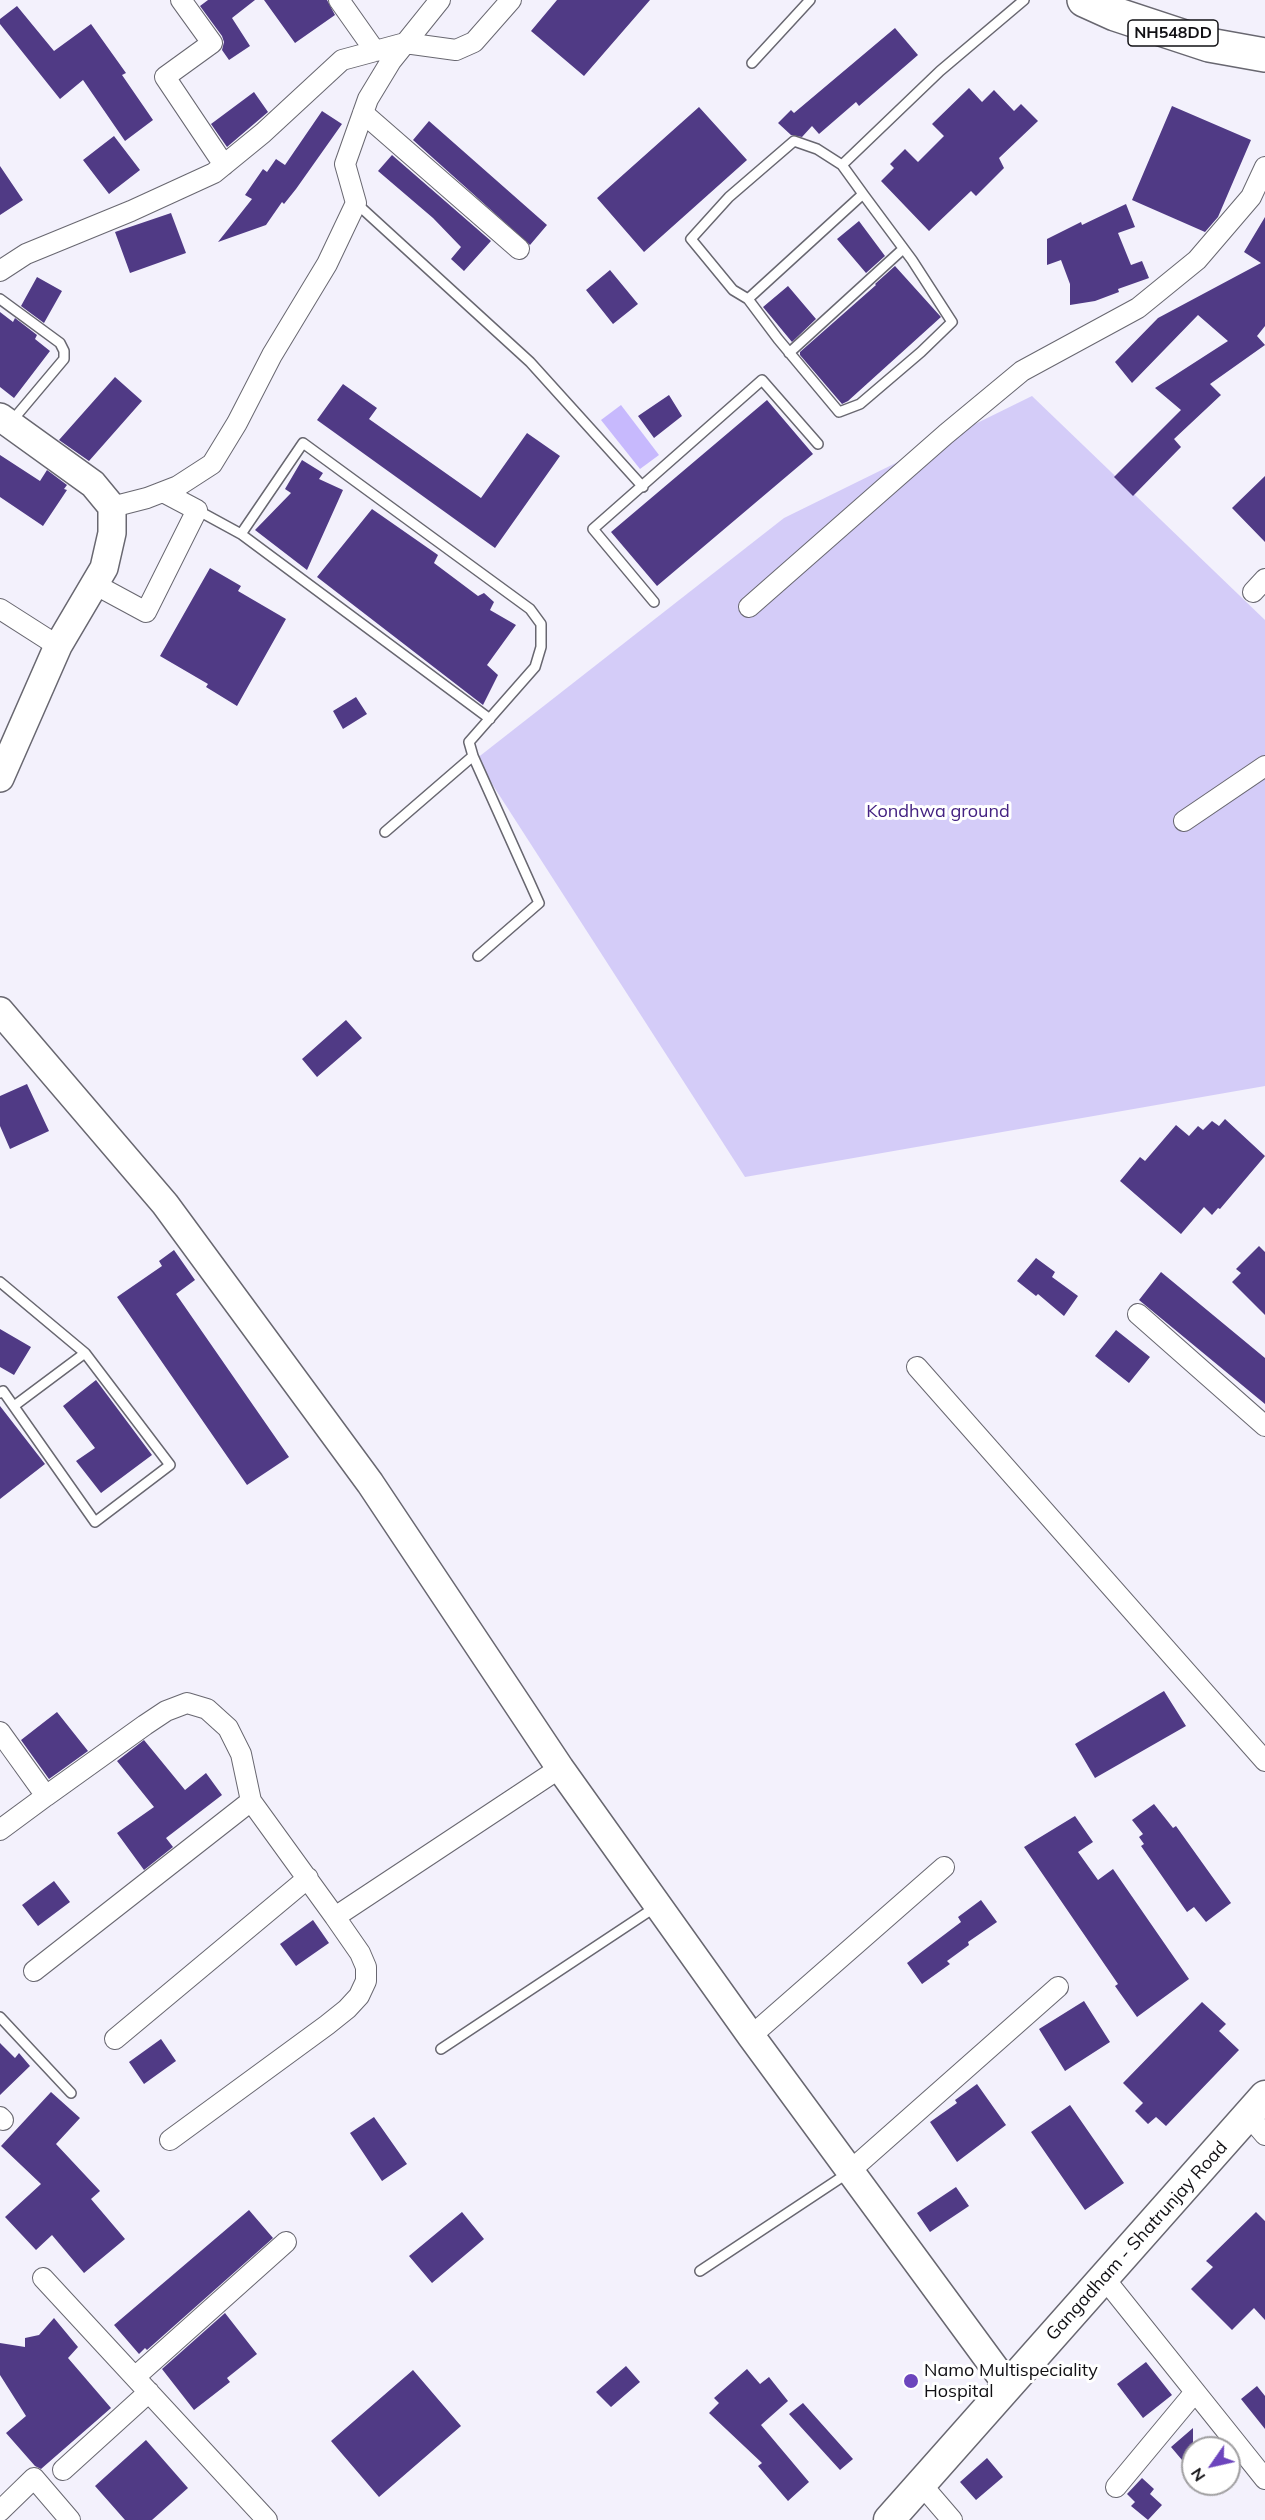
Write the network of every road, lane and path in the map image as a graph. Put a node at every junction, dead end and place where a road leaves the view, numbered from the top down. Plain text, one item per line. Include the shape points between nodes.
1 (181, 0) edge
2 (339, 0) edge
3 (440, 0) edge
4 (511, 0) edge
5 (810, 0) edge
6 (1024, 0) edge
7 (1084, 0) edge
8 (405, 43) junction
9 (375, 51) junction
10 (1265, 55) edge
11 (752, 63) dead end
12 (363, 113) junction
13 (224, 165) junction
14 (842, 165) junction
15 (1265, 167) edge
16 (863, 194) junction
17 (356, 203) junction
18 (519, 249) dead end
19 (903, 249) junction
20 (0, 271) edge
21 (0, 299) edge
22 (748, 299) junction
23 (789, 353) junction
24 (5, 420) edge
25 (819, 444) dead end
26 (643, 487) junction
27 (162, 492) junction
28 (112, 507) junction
29 (197, 510) junction
30 (241, 534) junction
31 (96, 585) junction
32 (654, 602) dead end
33 (749, 607) dead end
34 (0, 609) edge
35 (58, 645) junction
36 (490, 719) junction
37 (473, 756) junction
38 (1265, 766) edge
39 (0, 778) edge
40 (1184, 821) dead end
41 (385, 832) dead end
42 (478, 956) dead end
43 (0, 1011) edge
44 (0, 1282) edge
45 (1138, 1314) dead end
46 (85, 1353) junction
47 (917, 1367) dead end
48 (0, 1392) edge
49 (14, 1406) junction
50 (1265, 1426) edge
51 (0, 1732) edge
52 (1265, 1761) edge
53 (560, 1768) junction
54 (46, 1796) junction
55 (251, 1801) junction
56 (0, 1830) edge
57 (944, 1867) dead end
58 (308, 1878) junction
59 (658, 1905) junction
60 (334, 1917) junction
61 (34, 1971) dead end
62 (1058, 1987) dead end
63 (0, 2017) edge
64 (751, 2036) junction
65 (115, 2039) dead end
66 (441, 2049) dead end
67 (71, 2093) dead end
68 (1259, 2115) edge
69 (170, 2140) dead end
70 (851, 2170) junction
71 (286, 2242) dead end
72 (700, 2271) dead end
73 (43, 2278) dead end
74 (1104, 2278) junction
75 (135, 2377) junction
76 (1008, 2386) junction
77 (149, 2392) junction
78 (1195, 2392) junction
79 (63, 2470) dead end
80 (1265, 2479) edge
81 (921, 2484) junction
82 (1116, 2487) dead end
83 (0, 2511) edge
84 (70, 2520) edge
85 (267, 2520) edge
86 (889, 2520) edge
87 (952, 2520) edge

1 - 13 street via 212,43 165,77
2 - 9 street
3 - 8 street
4 - 8 street via 474,42 456,50
5 - 11 lane
6 - 14 lane via 940,71
7 - 10 highway, NH548DD via 1209,45
8 - 9 street
8 - 12 street
9 - 13 street via 342,60
12 - 17 street via 345,164
12 - 18 street
13 - 20 street via 131,211 26,254
14 - 16 lane
14 - 22 lane via 817,149 794,141 729,197 691,239 734,290
15 - 33 street via 1251,197 1197,260 1138,308 1022,371
16 - 19 lane
16 - 22 lane
17 - 26 lane via 530,362
17 - 27 street via 327,264 212,464
19 - 23 lane
19 - 23 lane via 952,322 921,352 860,405 839,412
21 - 24 lane via 60,343 64,351 63,359
22 - 23 lane
24 - 28 street via 93,484
25 - 26 lane via 762,380
26 - 32 lane via 593,529
27 - 28 street
27 - 29 street
28 - 31 street via 112,533
29 - 30 lane
29 - 31 street via 146,612
30 - 36 lane
30 - 36 lane via 303,443 530,609 541,624 536,667
31 - 35 street
34 - 35 street
35 - 39 street
36 - 37 lane via 469,742
37 - 41 lane
37 - 42 lane via 539,903
38 - 40 street
43 - 53 street via 165,1204 370,1483
44 - 46 lane
45 - 50 street
46 - 49 lane
46 - 49 lane via 170,1465 95,1522
47 - 52 street
48 - 49 lane via 3,1390
51 - 54 street
53 - 59 street
53 - 60 street
54 - 55 street via 152,1720 187,1703 207,1709 228,1728 241,1754
54 - 56 street
55 - 58 street
55 - 61 street
57 - 64 street
58 - 60 street
58 - 65 street
59 - 64 street
59 - 66 lane
60 - 69 street via 366,1967 366,1981 358,1996 327,2025
62 - 70 street
63 - 67 lane
64 - 70 street
68 - 74 main road, Gangadham - Shatrunjay Road
70 - 72 lane
70 - 76 street
71 - 75 street
73 - 75 street
74 - 76 main road, Gangadham - Shatrunjay Road
74 - 78 street
75 - 77 street
76 - 81 main road, Gangadham - Shatrunjay Road
77 - 79 street
77 - 85 street
78 - 80 street
78 - 82 street
81 - 86 main road, Gangadham - Shatrunjay Road
81 - 87 street
83 - 84 street via 34,2478

